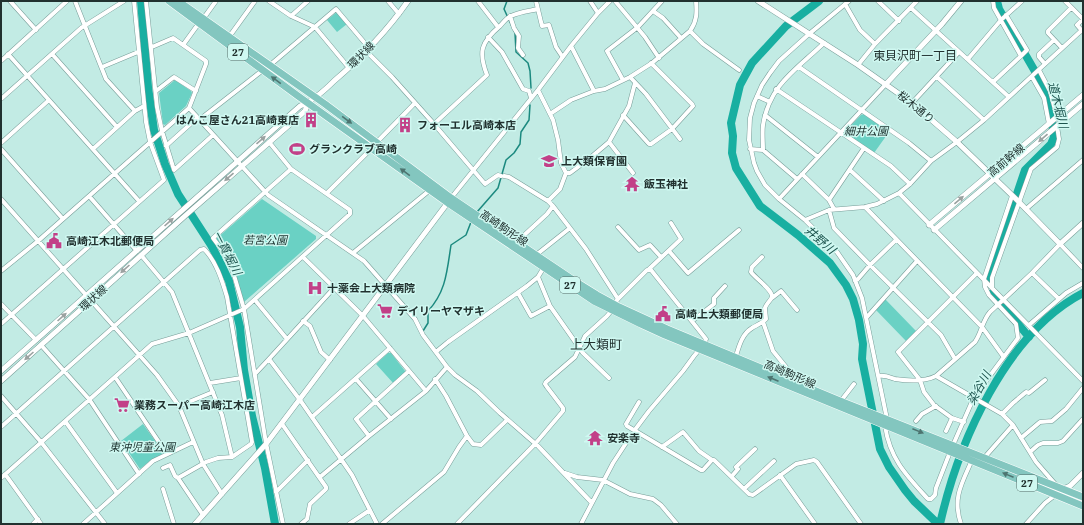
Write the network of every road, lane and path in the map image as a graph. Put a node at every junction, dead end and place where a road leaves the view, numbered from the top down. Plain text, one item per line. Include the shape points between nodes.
1 (10, 1) edge
2 (68, 1) edge
3 (75, 1) edge
4 (124, 1) edge
5 (134, 1) edge
6 (146, 1) edge
7 (169, 1) edge
8 (216, 1) edge
9 (255, 1) edge
10 (269, 1) edge
11 (388, 1) edge
12 (408, 1) edge
13 (478, 1) edge
14 (536, 1) edge
15 (590, 1) edge
16 (610, 1) edge
17 (615, 1) edge
18 (662, 1) edge
19 (696, 1) edge
20 (758, 1) edge
21 (878, 1) edge
22 (917, 1) edge
23 (961, 1) edge
24 (993, 1) edge
25 (1022, 1) edge
26 (1065, 1) edge
27 (305, 2) edge
28 (847, 2) edge
29 (178, 3) edge
30 (911, 8) junction
31 (1071, 8) junction
32 (538, 9) junction
33 (653, 11) junction
34 (598, 13) junction
35 (399, 14) junction
36 (1006, 15) junction
37 (291, 16) junction
38 (510, 16) junction
39 (1083, 19) edge
40 (1001, 20) junction
41 (201, 21) junction
42 (899, 21) junction
43 (85, 26) junction
44 (498, 27) junction
45 (638, 27) junction
46 (315, 28) junction
47 (36, 30) junction
48 (936, 30) junction
49 (690, 31) junction
50 (1082, 31) edge
51 (808, 34) junction
52 (229, 37) junction
53 (488, 37) junction
54 (681, 38) junction
55 (1054, 40) junction
56 (824, 43) junction
57 (875, 44) junction
58 (183, 45) junction
59 (571, 46) junction
60 (152, 47) junction
61 (1062, 48) junction
62 (367, 50) junction
63 (138, 52) junction
64 (959, 52) junction
65 (8, 54) junction
66 (52, 54) junction
67 (1023, 54) junction
68 (523, 55) dead end
69 (562, 56) junction
70 (659, 58) junction
71 (968, 59) junction
72 (1, 60) edge
73 (651, 63) junction
74 (1045, 64) junction
75 (858, 65) junction
76 (102, 67) junction
77 (799, 67) junction
78 (266, 68) junction
79 (349, 68) junction
80 (739, 70) dead end
81 (1039, 70) junction
82 (28, 76) junction
83 (630, 77) junction
84 (937, 77) junction
85 (1032, 77) junction
86 (623, 80) junction
87 (993, 82) junction
88 (635, 83) junction
89 (886, 84) junction
90 (776, 89) junction
91 (538, 90) junction
92 (156, 91) junction
93 (196, 91) junction
94 (594, 91) junction
95 (1083, 95) edge
96 (757, 96) junction
97 (1009, 97) junction
98 (315, 98) junction
99 (531, 98) junction
100 (1, 99) edge
101 (49, 100) junction
102 (770, 102) junction
103 (308, 103) junction
104 (415, 103) junction
105 (912, 103) junction
106 (1083, 104) edge
107 (144, 106) junction
108 (189, 108) junction
109 (862, 110) junction
110 (135, 111) junction
111 (550, 114) junction
112 (623, 115) junction
113 (765, 115) junction
114 (1057, 117) junction
115 (198, 119) junction
116 (984, 120) junction
117 (434, 124) junction
118 (1049, 124) junction
119 (1057, 126) junction
120 (117, 127) junction
121 (672, 129) junction
122 (162, 131) junction
123 (841, 133) junction
124 (213, 135) junction
125 (680, 139) dead end
126 (151, 142) junction
127 (269, 142) junction
128 (609, 142) junction
129 (957, 142) junction
130 (1, 143) edge
131 (374, 145) junction
132 (166, 146) junction
133 (864, 148) junction
134 (1, 149) edge
135 (93, 149) junction
136 (750, 149) junction
137 (763, 150) junction
138 (818, 157) junction
139 (1083, 160) edge
140 (931, 161) junction
141 (236, 162) junction
142 (241, 166) junction
143 (292, 169) junction
144 (850, 170) junction
145 (473, 171) junction
146 (115, 173) junction
147 (566, 173) junction
148 (633, 173) dead end
149 (802, 174) junction
150 (990, 174) junction
151 (995, 179) junction
152 (797, 180) junction
153 (910, 184) junction
154 (430, 190) junction
155 (265, 192) junction
156 (327, 193) junction
157 (899, 193) junction
158 (89, 196) junction
159 (1013, 196) junction
160 (1, 199) edge
161 (780, 199) junction
162 (829, 200) junction
163 (884, 200) junction
164 (139, 201) junction
165 (450, 201) junction
166 (548, 201) junction
167 (1019, 201) junction
168 (553, 206) junction
169 (865, 207) junction
170 (834, 209) junction
171 (1026, 209) junction
172 (829, 210) junction
173 (63, 219) junction
174 (805, 220) junction
175 (113, 224) junction
176 (671, 224) dead end
177 (928, 225) junction
178 (1082, 226) edge
179 (618, 227) dead end
180 (570, 228) junction
181 (739, 230) dead end
182 (934, 230) junction
183 (326, 236) junction
184 (896, 240) junction
185 (38, 241) junction
186 (519, 243) junction
187 (1060, 244) junction
188 (669, 251) junction
189 (139, 253) junction
190 (353, 254) junction
191 (536, 255) junction
192 (303, 257) junction
193 (762, 257) dead end
194 (661, 258) junction
195 (917, 260) junction
196 (870, 266) junction
197 (544, 267) junction
198 (63, 268) junction
199 (1083, 268) edge
200 (649, 269) junction
201 (1, 271) edge
202 (1032, 272) junction
203 (977, 273) junction
204 (538, 277) junction
205 (984, 279) junction
206 (855, 281) junction
207 (165, 282) junction
208 (1083, 283) edge
209 (385, 286) junction
210 (725, 286) dead end
211 (893, 287) junction
212 (992, 287) junction
213 (334, 288) junction
214 (518, 292) junction
215 (87, 295) junction
216 (953, 297) junction
217 (772, 298) junction
218 (1059, 299) junction
219 (91, 300) junction
220 (255, 300) junction
221 (1000, 302) junction
222 (1, 304) edge
223 (615, 304) junction
224 (550, 306) junction
225 (244, 310) junction
226 (797, 310) dead end
227 (11, 315) junction
228 (230, 316) junction
229 (363, 316) junction
230 (866, 317) junction
231 (303, 321) junction
232 (692, 321) junction
233 (762, 322) junction
234 (928, 322) junction
235 (1, 324) edge
236 (1029, 326) junction
237 (114, 327) junction
238 (982, 327) junction
239 (189, 334) junction
240 (287, 339) junction
241 (36, 340) junction
242 (41, 345) junction
243 (579, 346) junction
244 (702, 346) junction
245 (390, 348) junction
246 (437, 351) junction
247 (139, 355) junction
248 (736, 356) junction
249 (1003, 356) junction
250 (269, 359) junction
251 (955, 359) junction
252 (330, 360) junction
253 (447, 367) junction
254 (1, 371) edge
255 (64, 371) junction
256 (410, 371) junction
257 (255, 374) junction
258 (782, 375) junction
259 (879, 376) junction
260 (936, 376) junction
261 (115, 377) junction
262 (241, 378) junction
263 (609, 378) dead end
264 (356, 379) junction
265 (436, 379) junction
266 (920, 380) junction
267 (1046, 380) dead end
268 (1, 381) edge
269 (1083, 382) edge
270 (210, 383) junction
271 (854, 384) dead end
272 (1083, 388) edge
273 (426, 390) junction
274 (213, 392) junction
275 (1, 396) edge
276 (975, 398) junction
277 (89, 400) junction
278 (300, 400) junction
279 (375, 402) junction
280 (639, 402) dead end
281 (839, 403) junction
282 (179, 406) junction
283 (936, 406) junction
284 (16, 414) junction
285 (1002, 414) junction
286 (312, 417) junction
287 (952, 418) junction
288 (391, 419) junction
289 (1083, 419) edge
290 (65, 420) junction
291 (507, 420) junction
292 (884, 421) junction
293 (916, 422) dead end
294 (964, 422) junction
295 (1079, 423) junction
296 (282, 424) junction
297 (1013, 426) junction
298 (1, 427) edge
299 (1083, 427) edge
300 (946, 430) dead end
301 (634, 431) junction
302 (369, 436) junction
303 (467, 436) junction
304 (1021, 438) junction
305 (41, 442) junction
306 (193, 442) junction
307 (266, 444) junction
308 (535, 444) junction
309 (662, 447) junction
310 (755, 449) dead end
311 (953, 449) junction
312 (1030, 452) junction
313 (167, 454) junction
314 (232, 456) junction
315 (972, 458) junction
316 (984, 458) junction
317 (308, 460) junction
318 (712, 460) junction
319 (342, 461) junction
320 (774, 461) dead end
321 (203, 464) junction
322 (163, 468) dead end
323 (565, 473) junction
324 (139, 474) junction
325 (1083, 474) edge
326 (780, 475) junction
327 (3, 476) edge
328 (732, 476) junction
329 (320, 477) junction
330 (178, 478) junction
331 (603, 480) junction
332 (1060, 488) junction
333 (163, 489) dead end
334 (744, 489) junction
335 (276, 492) junction
336 (117, 493) junction
337 (222, 494) junction
338 (1054, 495) junction
339 (1083, 497) edge
340 (592, 503) junction
341 (1083, 506) edge
342 (370, 510) junction
343 (96, 512) junction
344 (203, 515) junction
345 (38, 519) junction
346 (859, 523) edge
347 (33, 524) edge
348 (41, 524) edge
349 (83, 524) edge
350 (105, 524) edge
351 (174, 524) edge
352 (195, 524) edge
353 (283, 524) edge
354 (301, 524) edge
355 (349, 524) edge
356 (377, 524) edge
357 (382, 524) edge
358 (457, 524) edge
359 (581, 524) edge
360 (677, 524) edge
361 (815, 524) edge
362 (961, 524) edge
363 (1026, 524) edge

1 - 47 street
2 - 47 street
3 - 43 street
4 - 43 street
5 - 63 street
6 - 60 street
7 - 29 main road, 高崎駒形線 / 27
8 - 41 street
9 - 52 street
10 - 37 street
11 - 35 street
12 - 35 street, 環状線
13 - 44 street
14 - 32 street
15 - 34 street
16 - 34 street
17 - 45 street
18 - 33 street
19 - 49 street via 697,16
20 - 51 street, 桜木通り
21 - 42 street
22 - 30 street
23 - 48 street
24 - 40 street
25 - 36 street
26 - 31 street
27 - 37 street
28 - 51 street
28 - 57 street via 860,30
29 - 41 main road, 高崎駒形線 / 27
30 - 42 street
30 - 48 street
31 - 39 street
31 - 55 street via 1048,31
32 - 38 street
32 - 69 street via 542,26 549,25 556,47
33 - 45 street
33 - 54 street
34 - 59 street
35 - 62 street, 環状線
36 - 40 street
36 - 67 street via 1027,50
37 - 46 street
38 - 44 street
38 - 68 street via 519,36 518,48
39 - 50 street via 1077,25
40 - 67 street
40 - 71 street
41 - 52 main road, 高崎駒形線 / 27
41 - 58 street
41 - 78 main road, 高崎駒形線 / 27
42 - 57 street
43 - 66 street
43 - 76 street
44 - 53 street
45 - 70 street
45 - 86 street via 607,51
46 - 62 street via 336,9
46 - 78 street
46 - 79 street
47 - 65 street
48 - 64 street
48 - 89 street
49 - 54 street
49 - 80 street via 703,44
50 - 61 street
51 - 56 street, 桜木通り
51 - 96 street via 774,67
52 - 78 main road, 高崎駒形線 / 27
53 - 99 street via 502,52 523,89 529,91
53 - 117 street via 481,55 487,75
54 - 70 street
55 - 61 street
55 - 74 street via 1039,54
56 - 75 street, 桜木通り
56 - 77 street
57 - 75 street
58 - 60 street via 173,38
58 - 93 street via 206,61
59 - 69 street
59 - 94 street
60 - 92 street
61 - 74 street
62 - 79 street, 環状線
62 - 104 street
63 - 76 street
63 - 107 street
64 - 71 street
64 - 84 street
65 - 72 street
65 - 82 street
66 - 82 street
66 - 120 street
67 - 87 street
69 - 91 street
70 - 73 street
71 - 87 street
73 - 83 street
73 - 121 street via 692,104
74 - 81 street
75 - 89 street, 桜木通り
76 - 110 street via 106,79
77 - 90 street
77 - 109 street
78 - 98 main road, 高崎駒形線 / 27
103 -> 78 main road, 高崎駒形線 / 27
78 - 115 street
79 - 98 street, 環状線
81 - 85 street
81 - 114 street via 1050,91
82 - 100 street
82 - 101 street
83 - 86 street
83 - 88 street
84 - 105 street
84 - 116 street
85 - 97 street
85 - 118 street via 1044,98
86 - 94 street via 605,89
87 - 97 street
88 - 112 street via 629,106
88 - 121 street
89 - 105 street, 桜木通り
89 - 109 street
90 - 102 street
90 - 123 street
91 - 99 street
91 - 111 street
92 - 93 street via 174,77
92 - 122 street
93 - 108 street
94 - 111 street via 571,100
95 - 114 street, 高前幹線
96 - 102 street
96 - 136 street via 748,133
97 - 116 street
98 - 103 street, 環状線
98 -> 131 main road, 高崎駒形線 / 27
99 - 145 street
101 - 130 street
101 - 135 street
102 - 113 street
103 - 127 street, 環状線 via 305,111
103 - 131 main road, 高崎駒形線 / 27
141 -> 103 street, 環状線 via 300,106
104 - 117 street
104 - 131 street
105 - 129 street, 桜木通り
106 - 119 street, 高前幹線
107 - 110 street
107 - 126 street
108 - 115 street
108 - 122 street
109 - 123 street
109 - 140 street
110 - 120 street
111 - 147 street via 558,140 560,163
112 - 121 street via 649,144
112 - 128 street
113 - 137 street
113 - 138 street
114 - 118 street, 高前幹線
115 - 124 street
115 - 132 street
116 - 129 street
117 - 145 street
118 - 150 street, 高前幹線
119 -> 151 street, 高前幹線
119 - 167 street via 1057,147 1031,169
120 - 135 street
121 - 125 street
122 - 126 street
122 - 132 street
123 - 133 street
123 - 138 street
124 - 132 street via 174,170
124 - 141 street
126 - 146 street
126 - 164 street via 164,180
127 - 142 street, 環状線
127 - 143 street
128 - 147 street via 570,173
128 - 148 street
129 - 140 street
129 - 150 street, 桜木通り
154 -> 131 main road, 高崎駒形線 / 27
131 - 156 street
131 - 165 main road, 高崎駒形線 / 27
133 - 144 street
133 - 153 street via 891,166
134 - 173 street
135 - 146 street
136 - 137 street
136 - 161 street via 761,179
137 - 152 street
138 - 149 street
139 - 171 street
140 - 153 street
141 - 142 street
189 -> 141 street, 環状線
142 - 155 street
142 -> 189 street, 環状線
143 - 155 street
143 - 156 street
144 - 162 street
144 - 163 street
145 - 165 street
145 - 166 street via 485,184 498,175 509,177
146 - 158 street
146 - 164 street
147 - 166 street via 560,189
149 - 152 street
149 - 162 street
150 - 151 street, 桜木通り
177 -> 150 street, 高前幹線
151 - 159 street, 桜木通り
151 - 182 street, 高前幹線
152 - 161 street
153 - 157 street
154 - 165 main road, 高崎駒形線 / 27
154 - 190 street
155 - 183 street
155 - 225 street via 213,238 231,264
156 - 183 street via 351,212
157 - 163 street
157 - 177 street
158 - 173 street
158 - 175 street
159 - 167 street, 桜木通り
159 - 205 street
160 - 185 street
161 - 174 street
162 - 170 street
163 - 169 street
164 - 175 street
165 - 186 main road, 高崎駒形線 / 27
165 - 197 main road, 高崎駒形線 / 27
165 - 209 street
166 - 168 street
167 - 171 street
167 - 212 street via 992,278
168 - 180 street
168 - 186 street
169 - 170 street
169 - 184 street
170 - 172 street
171 - 187 street
172 - 174 street
172 - 196 street via 834,228
173 - 185 street
174 - 206 street via 837,252
175 - 189 street
175 - 198 street
176 - 188 street via 681,239
177 - 182 street
178 - 187 street
179 - 194 street via 639,250 650,245
180 - 191 street
180 - 223 street via 590,255
181 - 188 street via 688,273
182 - 203 street
183 - 190 street
183 - 192 street
184 - 195 street
184 - 196 street
185 - 198 street
185 - 201 street
186 - 191 main road, 高崎駒形線 / 27
187 - 199 street
187 - 202 street
188 - 194 street
189 - 207 street
189 - 215 street, 環状線
189 -> 219 street, 環状線
190 - 209 street via 364,261
191 - 223 main road, 高崎駒形線 / 27
192 - 213 street
192 - 220 street
193 - 217 street via 752,267 751,272 767,288
194 - 200 street
195 - 211 street
195 - 216 street
196 - 206 street
196 - 211 street
197 - 204 street
197 - 223 main road, 高崎駒形線 / 27 via 594,301
198 - 215 street
198 - 227 street
200 - 223 street
200 - 232 street
202 - 218 street
202 - 221 street
203 - 205 street
203 - 216 street
204 - 214 street
204 - 224 street
205 - 212 street
205 - 221 street via 987,291
206 - 230 street
207 - 228 street via 204,249 222,280
207 - 237 street
207 - 239 street via 172,292
208 - 218 street
209 - 229 street
209 - 246 street via 415,319 421,332
210 - 232 street via 714,298 714,304
211 - 230 street
211 - 234 street
212 - 221 street
213 - 229 street
213 - 231 street
214 - 224 street via 531,316
214 - 246 street
215 - 219 street
241 -> 215 street, 環状線
216 - 234 street
216 - 238 street
217 - 226 street via 781,290
217 - 233 street via 765,308 766,319
218 - 236 street
219 - 237 street
219 - 242 street, 環状線
220 - 225 street
220 - 240 street
221 - 236 street
221 - 238 street via 985,318
221 - 249 street via 1016,324 1018,338
222 - 227 street
223 - 243 street
223 - 244 main road, 高崎駒形線 / 27 via 641,324
224 - 243 street
225 - 228 street
225 - 257 street
227 - 235 street
227 - 241 street
228 - 239 street
228 - 262 street
229 - 245 street
229 - 252 street
230 - 259 street
231 - 240 street
231 - 252 street via 310,326 321,352
232 - 244 street via 706,339
233 - 248 street via 744,335
233 - 258 street via 773,351 786,367
234 - 251 street via 941,335
234 - 266 street via 898,352
236 - 269 street
237 - 247 street
237 - 255 street
238 - 249 street
238 - 251 street via 976,342
239 - 247 street via 152,344
239 - 270 street
240 - 250 street
241 - 254 street, 環状線
242 - 255 street
242 -> 268 street, 環状線
243 - 263 street
243 - 308 street via 575,356 545,384 564,410
244 - 248 main road, 高崎駒形線 / 27
281 -> 244 main road, 高崎駒形線 / 27
244 - 301 street
245 - 256 street
245 - 264 street
246 - 253 street
247 - 261 street
247 - 282 street
248 - 258 main road, 高崎駒形線 / 27
249 - 276 street
250 - 257 street
250 - 278 street
251 - 260 street
252 - 278 street
253 - 265 street
253 - 291 street
255 - 277 street
255 - 284 street
256 - 273 street
256 - 279 street
257 - 307 street
258 - 281 main road, 高崎駒形線 / 27
259 - 266 street
259 - 292 street
260 - 266 street
260 - 276 street
261 - 277 street
261 - 313 street
262 - 270 street
262 - 314 street via 252,444
264 - 279 street
264 - 286 street
265 - 273 street
265 - 303 street
266 - 283 street via 924,392
267 - 285 street via 1029,393 1026,392
270 - 274 street
271 - 281 street
272 - 304 street via 1052,422 1040,422
273 - 288 street
274 - 282 street
274 - 314 street via 222,415
275 - 284 street
276 - 285 street
276 - 294 street
277 - 290 street
277 - 324 street
278 - 286 street
278 - 296 street
279 - 288 street
279 - 302 street via 356,419
280 - 301 street via 626,424
281 - 292 main road, 高崎駒形線 / 27
282 - 306 street
283 - 287 street
283 - 293 street via 922,414
284 - 298 street
284 - 305 street
285 - 297 street
286 - 319 street
287 - 294 street
287 - 300 street
288 - 302 street
289 - 295 street
290 - 305 street
290 - 336 street
291 - 303 street via 481,445 473,444
291 - 308 street
292 - 311 main road, 27
292 - 311 street via 887,440 896,460 928,499 935,496
294 - 311 street
295 - 299 street
295 - 312 street via 1058,444 1043,443
296 - 307 street
296 - 317 street
297 - 304 street
297 - 316 street
301 - 309 street
301 - 331 street
302 - 319 street
303 - 357 street via 444,472
304 - 312 street
305 - 327 street
305 - 343 street
306 - 313 street
306 - 321 street
307 - 335 street
307 - 337 street
308 - 323 street
308 - 358 street
309 - 318 street via 701,470
309 - 318 street via 683,432 699,451
310 - 328 street via 736,468 738,469
311 - 315 main road, 27
312 - 332 street
313 - 324 street via 153,461
314 - 321 street
315 - 316 main road, 27
338 -> 315 main road, 27
315 - 362 street via 956,504
316 - 332 main road, 27
317 - 329 street
317 - 335 street
318 - 328 street
319 - 329 street
319 - 342 street
320 - 334 street
321 - 330 street
321 - 337 street
322 - 330 street via 170,465
323 - 331 street
323 - 340 street
324 - 336 street
325 - 332 street via 1070,486
326 - 334 street via 753,495
326 - 346 street via 796,464 814,460
326 - 361 street
327 - 345 street
328 - 334 street
329 - 354 street via 326,489 310,504 306,519
330 - 344 street
331 - 340 street
331 - 360 street via 630,494 657,502
332 - 338 street
332 - 339 main road, 27
333 - 351 street
335 - 353 street
336 - 343 street
337 - 344 street
338 - 341 main road, 27
338 - 363 street
340 - 359 street
342 - 355 street
342 - 356 street
343 - 349 street
343 - 350 street
344 - 352 street
345 - 347 street
345 - 348 street

